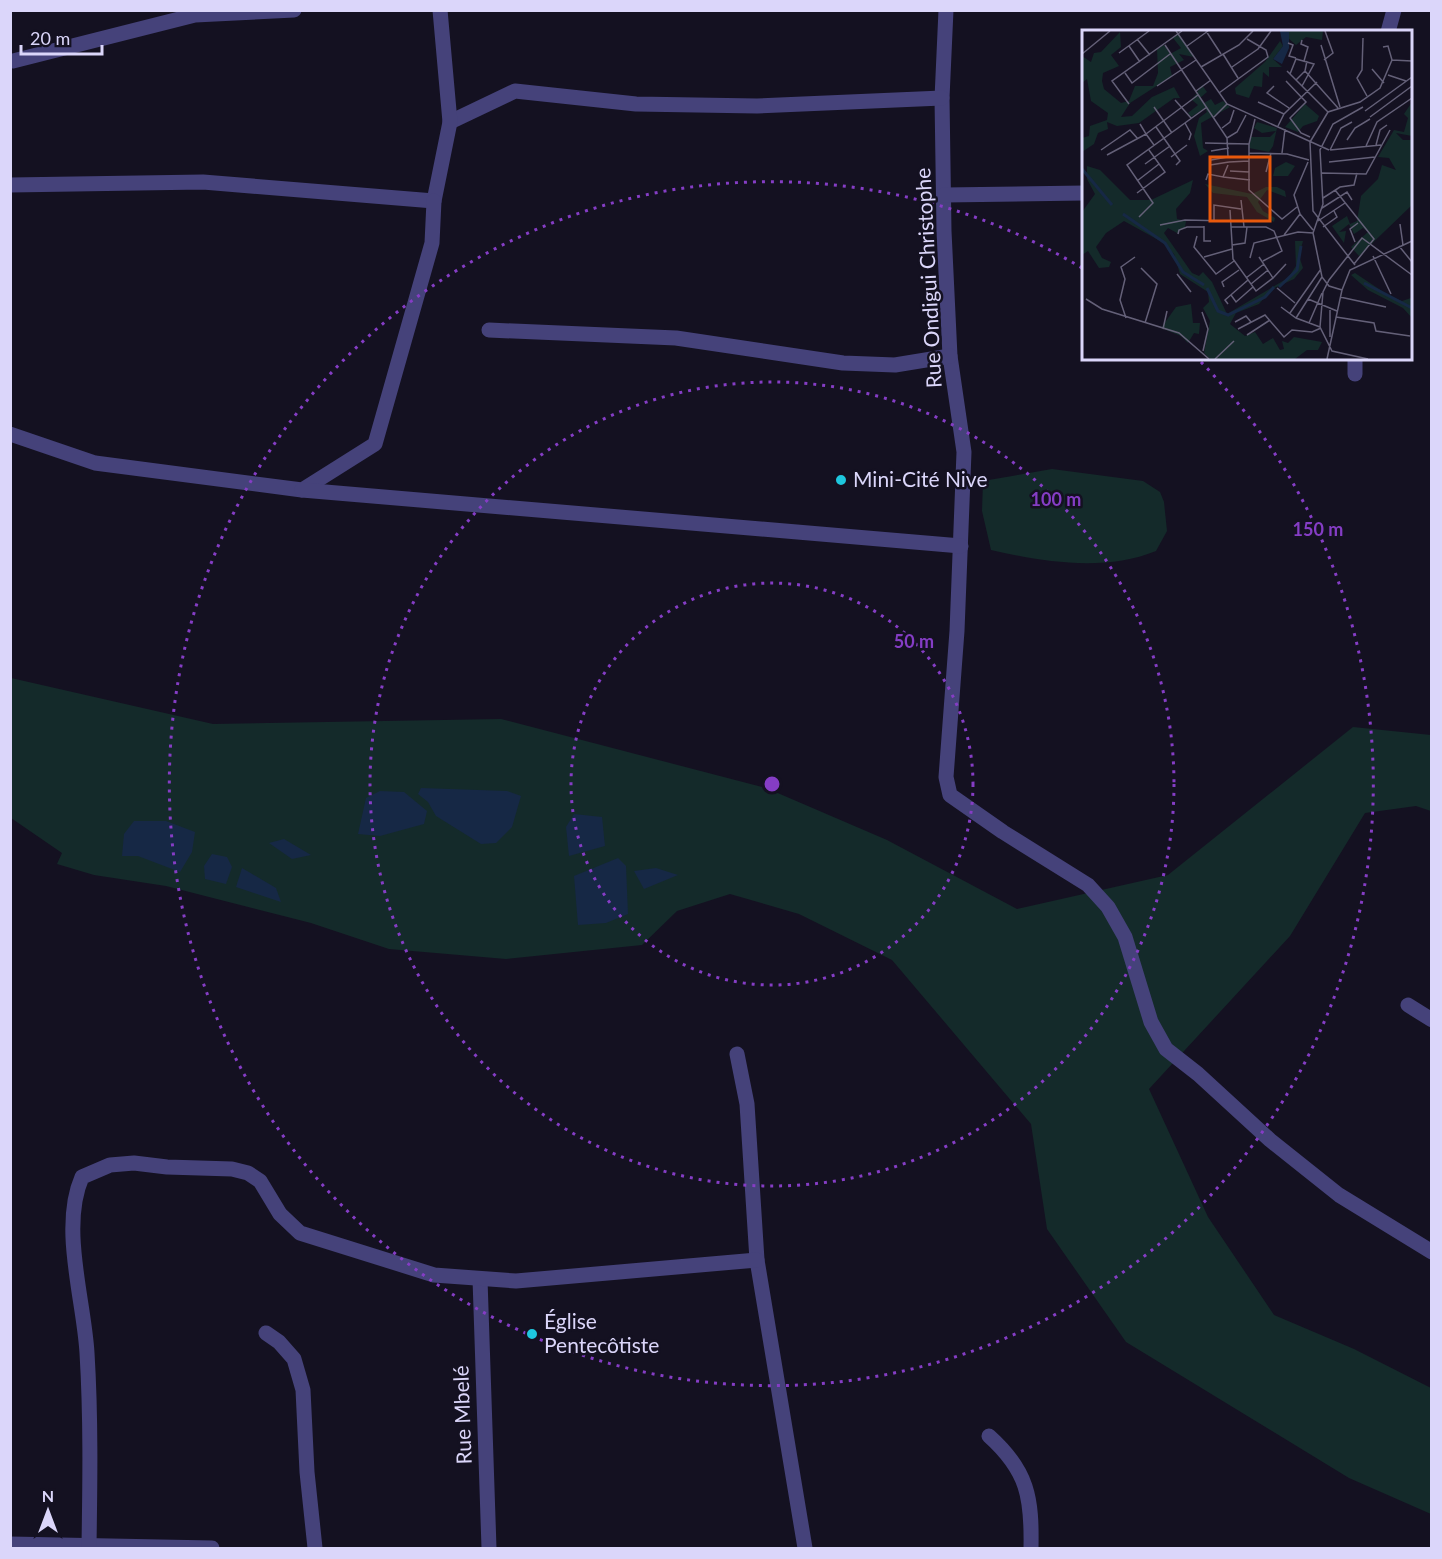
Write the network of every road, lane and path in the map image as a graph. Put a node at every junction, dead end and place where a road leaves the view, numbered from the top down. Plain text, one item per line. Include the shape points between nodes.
1 (294, 10) edge
2 (440, 10) edge
3 (946, 10) edge
4 (1394, 10) edge
5 (1389, 30) edge
6 (13, 61) dead end
7 (942, 98) junction
8 (450, 122) junction
9 (10, 185) edge
10 (1082, 193) edge
11 (945, 195) junction
12 (434, 201) junction
13 (489, 330) dead end
14 (950, 356) junction
15 (10, 434) edge
16 (302, 490) junction
17 (962, 546) junction
18 (1408, 1005) dead end
19 (1431, 1020) edge
20 (737, 1054) dead end
21 (1431, 1252) edge
22 (757, 1260) junction
23 (480, 1279) junction
24 (266, 1333) dead end
25 (989, 1436) dead end
26 (10, 1544) edge
27 (89, 1546) junction
28 (134, 1548) edge
29 (212, 1548) edge
30 (315, 1548) edge
31 (489, 1548) edge
32 (805, 1548) edge
33 (1031, 1548) edge

1 - 6 street via 195,15
2 - 8 street
3 - 7 street, Rue Ondigui Christophe
4 - 5 street
7 - 8 street via 757,106 636,104 515,91
7 - 11 street, Rue Ondigui Christophe
8 - 12 street
9 - 12 street via 203,182
10 - 11 street
11 - 14 street, Rue Ondigui Christophe
12 - 16 street via 432,243 375,444
13 - 14 street via 676,338 843,363 895,365
14 - 17 street, Rue Ondigui Christophe via 964,452
15 - 16 street via 95,463
16 - 17 street
17 - 21 street, Rue Ondigui Christophe via 946,777 950,795 1088,885 1108,908 1125,937 1151,1023 1166,1049 1339,1195
18 - 19 street
20 - 22 street via 747,1104
22 - 23 street via 568,1278
22 - 32 street
23 - 27 street via 417,1271 306,1236 290,1226 260,1182 248,1173 134,1163 110,1165 82,1177 75,1192 74,1237 91,1418
23 - 31 street, Rue Mbelé
24 - 30 street via 294,1359 303,1390
25 - 33 street via 1017,1466 1027,1486
26 - 27 street
27 - 28 street
28 - 29 street

